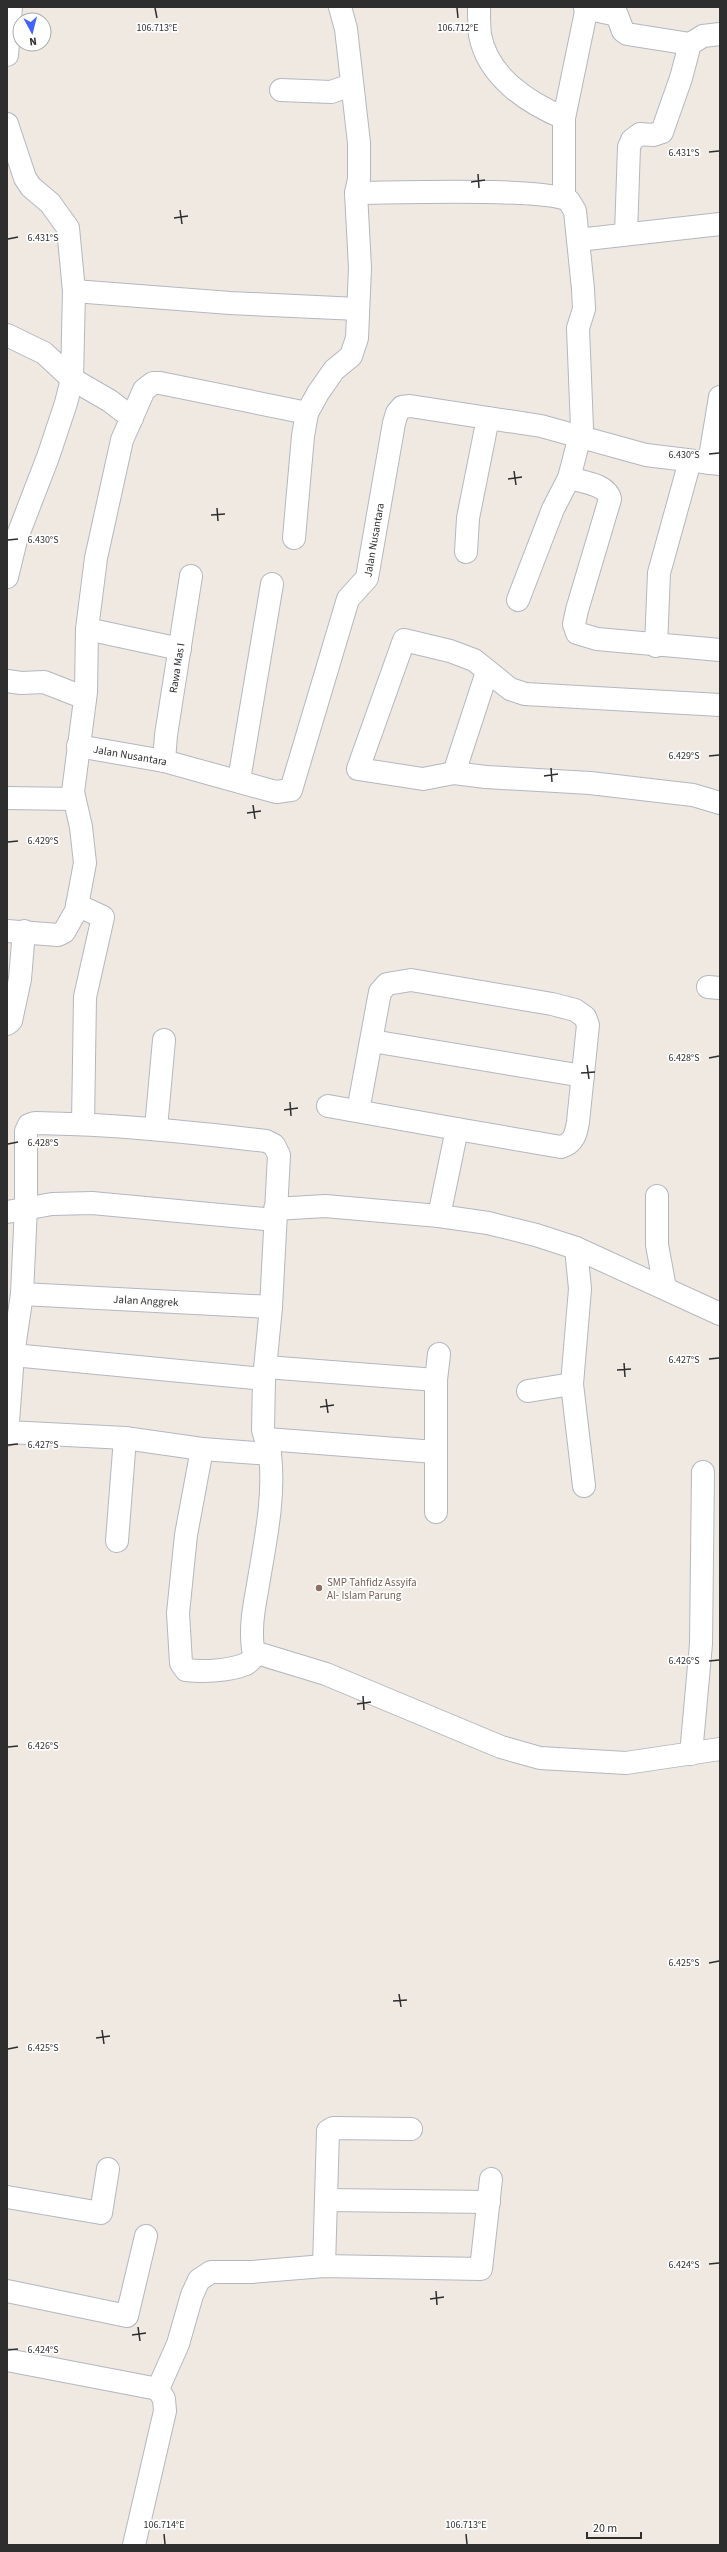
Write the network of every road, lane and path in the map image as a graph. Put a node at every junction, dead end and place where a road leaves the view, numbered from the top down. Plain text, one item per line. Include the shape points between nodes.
1 (11, 7) edge
2 (340, 7) edge
3 (479, 7) edge
4 (586, 8) edge
5 (720, 34) edge
6 (690, 44) junction
7 (7, 55) edge
8 (351, 85) junction
9 (281, 90) dead end
10 (564, 118) junction
11 (7, 124) edge
12 (356, 193) junction
13 (564, 198) junction
14 (720, 224) edge
15 (626, 234) junction
16 (578, 240) junction
17 (74, 291) junction
18 (358, 309) junction
19 (7, 335) edge
20 (72, 379) junction
21 (720, 397) edge
22 (307, 413) junction
23 (132, 418) junction
24 (488, 418) junction
25 (580, 437) junction
26 (706, 463) edge
27 (569, 478) junction
28 (294, 538) dead end
29 (466, 552) dead end
30 (191, 576) dead end
31 (7, 577) edge
32 (272, 584) dead end
33 (518, 600) dead end
34 (87, 629) junction
35 (656, 646) junction
36 (180, 649) junction
37 (720, 650) edge
38 (488, 672) junction
39 (7, 681) edge
40 (85, 698) junction
41 (720, 705) edge
42 (78, 746) junction
43 (164, 761) junction
44 (454, 773) junction
45 (239, 780) junction
46 (7, 798) edge
47 (74, 798) junction
48 (720, 803) edge
49 (77, 905) junction
50 (16, 931) edge
51 (7, 1024) edge
52 (164, 1040) dead end
53 (372, 1041) junction
54 (583, 1076) junction
55 (328, 1106) dead end
56 (358, 1111) junction
57 (83, 1124) junction
58 (156, 1128) junction
59 (457, 1129) junction
60 (657, 1196) dead end
61 (17, 1209) edge
62 (275, 1215) junction
63 (439, 1216) junction
64 (576, 1248) junction
65 (665, 1288) junction
66 (22, 1294) junction
67 (271, 1307) junction
68 (720, 1314) edge
69 (439, 1354) dead end
70 (13, 1355) junction
71 (265, 1373) junction
72 (436, 1380) junction
73 (572, 1384) junction
74 (528, 1391) dead end
75 (7, 1433) edge
76 (125, 1438) junction
77 (268, 1447) junction
78 (202, 1449) junction
79 (435, 1452) junction
80 (703, 1472) dead end
81 (584, 1486) dead end
82 (436, 1512) dead end
83 (117, 1541) dead end
84 (257, 1653) junction
85 (720, 1749) edge
86 (691, 1754) junction
87 (411, 2129) dead end
88 (108, 2169) dead end
89 (491, 2179) dead end
90 (7, 2197) edge
91 (327, 2200) junction
92 (488, 2202) junction
93 (146, 2236) dead end
94 (324, 2266) junction
95 (7, 2291) edge
96 (7, 2360) edge
97 (158, 2389) junction
98 (134, 2545) edge

1 - 7 street
2 - 8 street via 346,29
3 - 10 street via 480,36 494,66 520,94
4 - 6 street via 617,15 623,31 627,34
4 - 10 street
5 - 6 street via 703,36
6 - 15 street via 662,132 653,135 640,134 632,140 629,147
8 - 9 street via 331,92
8 - 12 street via 359,143 359,179
10 - 13 street
11 - 17 street via 24,178 50,203 68,228
12 - 13 street via 482,192
12 - 18 street via 360,268
13 - 16 street via 572,205 574,211
14 - 15 street
15 - 16 street
16 - 25 street via 584,309 578,328 578,386 582,418
17 - 18 street
17 - 20 street
18 - 22 street via 354,350 351,356 334,370
19 - 20 street via 44,353
20 - 23 street via 110,401
20 - 31 street via 48,457 16,540
21 - 26 street
22 - 23 street via 160,382 153,383 144,390
22 - 28 street
23 - 34 street via 122,440 105,515 96,558
24 - 25 street, Jalan Nusantara via 541,426
24 - 29 street via 468,518
24 - 45 street, Jalan Nusantara via 410,406 402,407 397,412 367,578 348,600 291,790 276,792
25 - 26 street, Jalan Nusantara via 646,455
25 - 27 street
26 - 35 street via 659,573
27 - 33 street via 553,509
27 - 35 street via 599,486 607,491 610,499 577,610 575,630 597,639
30 - 36 street, Rawa Mas I
32 - 45 street
34 - 36 street
34 - 40 street
35 - 37 street
36 - 43 street, Rawa Mas I
38 - 41 street via 510,689 524,694
38 - 44 street
38 - 44 street via 474,660 450,651 404,640 358,769 423,779
39 - 40 street via 54,684
40 - 42 street
42 - 43 street, Jalan Nusantara
42 - 47 street
43 - 45 street, Jalan Nusantara
44 - 48 street via 624,786 693,795
46 - 47 street
47 - 49 street via 81,827 84,863
49 - 50 street via 64,932 49,935
49 - 57 street via 103,917 85,997
50 - 51 street via 20,979 11,1021
52 - 58 street
53 - 54 street
53 - 54 street via 380,992 394,981 419,981 575,1010 585,1017 588,1025
53 - 56 street
54 - 59 street via 576,1134 568,1145 561,1147
55 - 56 street
56 - 59 street
57 - 58 street
57 - 61 street via 29,1125 26,1131
58 - 62 street via 266,1141 274,1145 279,1155
59 - 63 street
60 - 65 street via 656,1245
61 - 62 street via 92,1203
61 - 66 street
62 - 63 street via 324,1206
62 - 67 street
63 - 64 street via 488,1223
64 - 65 street
64 - 73 street via 580,1289
65 - 68 street
66 - 67 street, Jalan Anggrek
66 - 70 street
67 - 71 street
69 - 72 street
70 - 71 street
70 - 75 street
71 - 72 street
71 - 77 street via 263,1430
72 - 79 street
73 - 74 street
73 - 81 street
75 - 76 street
76 - 78 street
76 - 83 street
77 - 78 street
77 - 79 street
77 - 84 street via 272,1471 269,1513 251,1625 253,1649
78 - 84 street via 186,1535 178,1613 181,1663 186,1670 196,1671 234,1668 248,1663
79 - 82 street
80 - 86 street via 701,1644
84 - 86 street via 326,1674 501,1747 540,1758 626,1763
85 - 86 street
87 - 91 street via 330,2129 327,2134
88 - 90 street via 102,2213
89 - 92 street
91 - 92 street
91 - 94 street
92 - 94 street via 481,2269
93 - 95 street via 127,2316
94 - 97 street via 252,2272 211,2272 203,2275 192,2295 178,2344
96 - 97 street
97 - 98 street via 164,2399 165,2411

